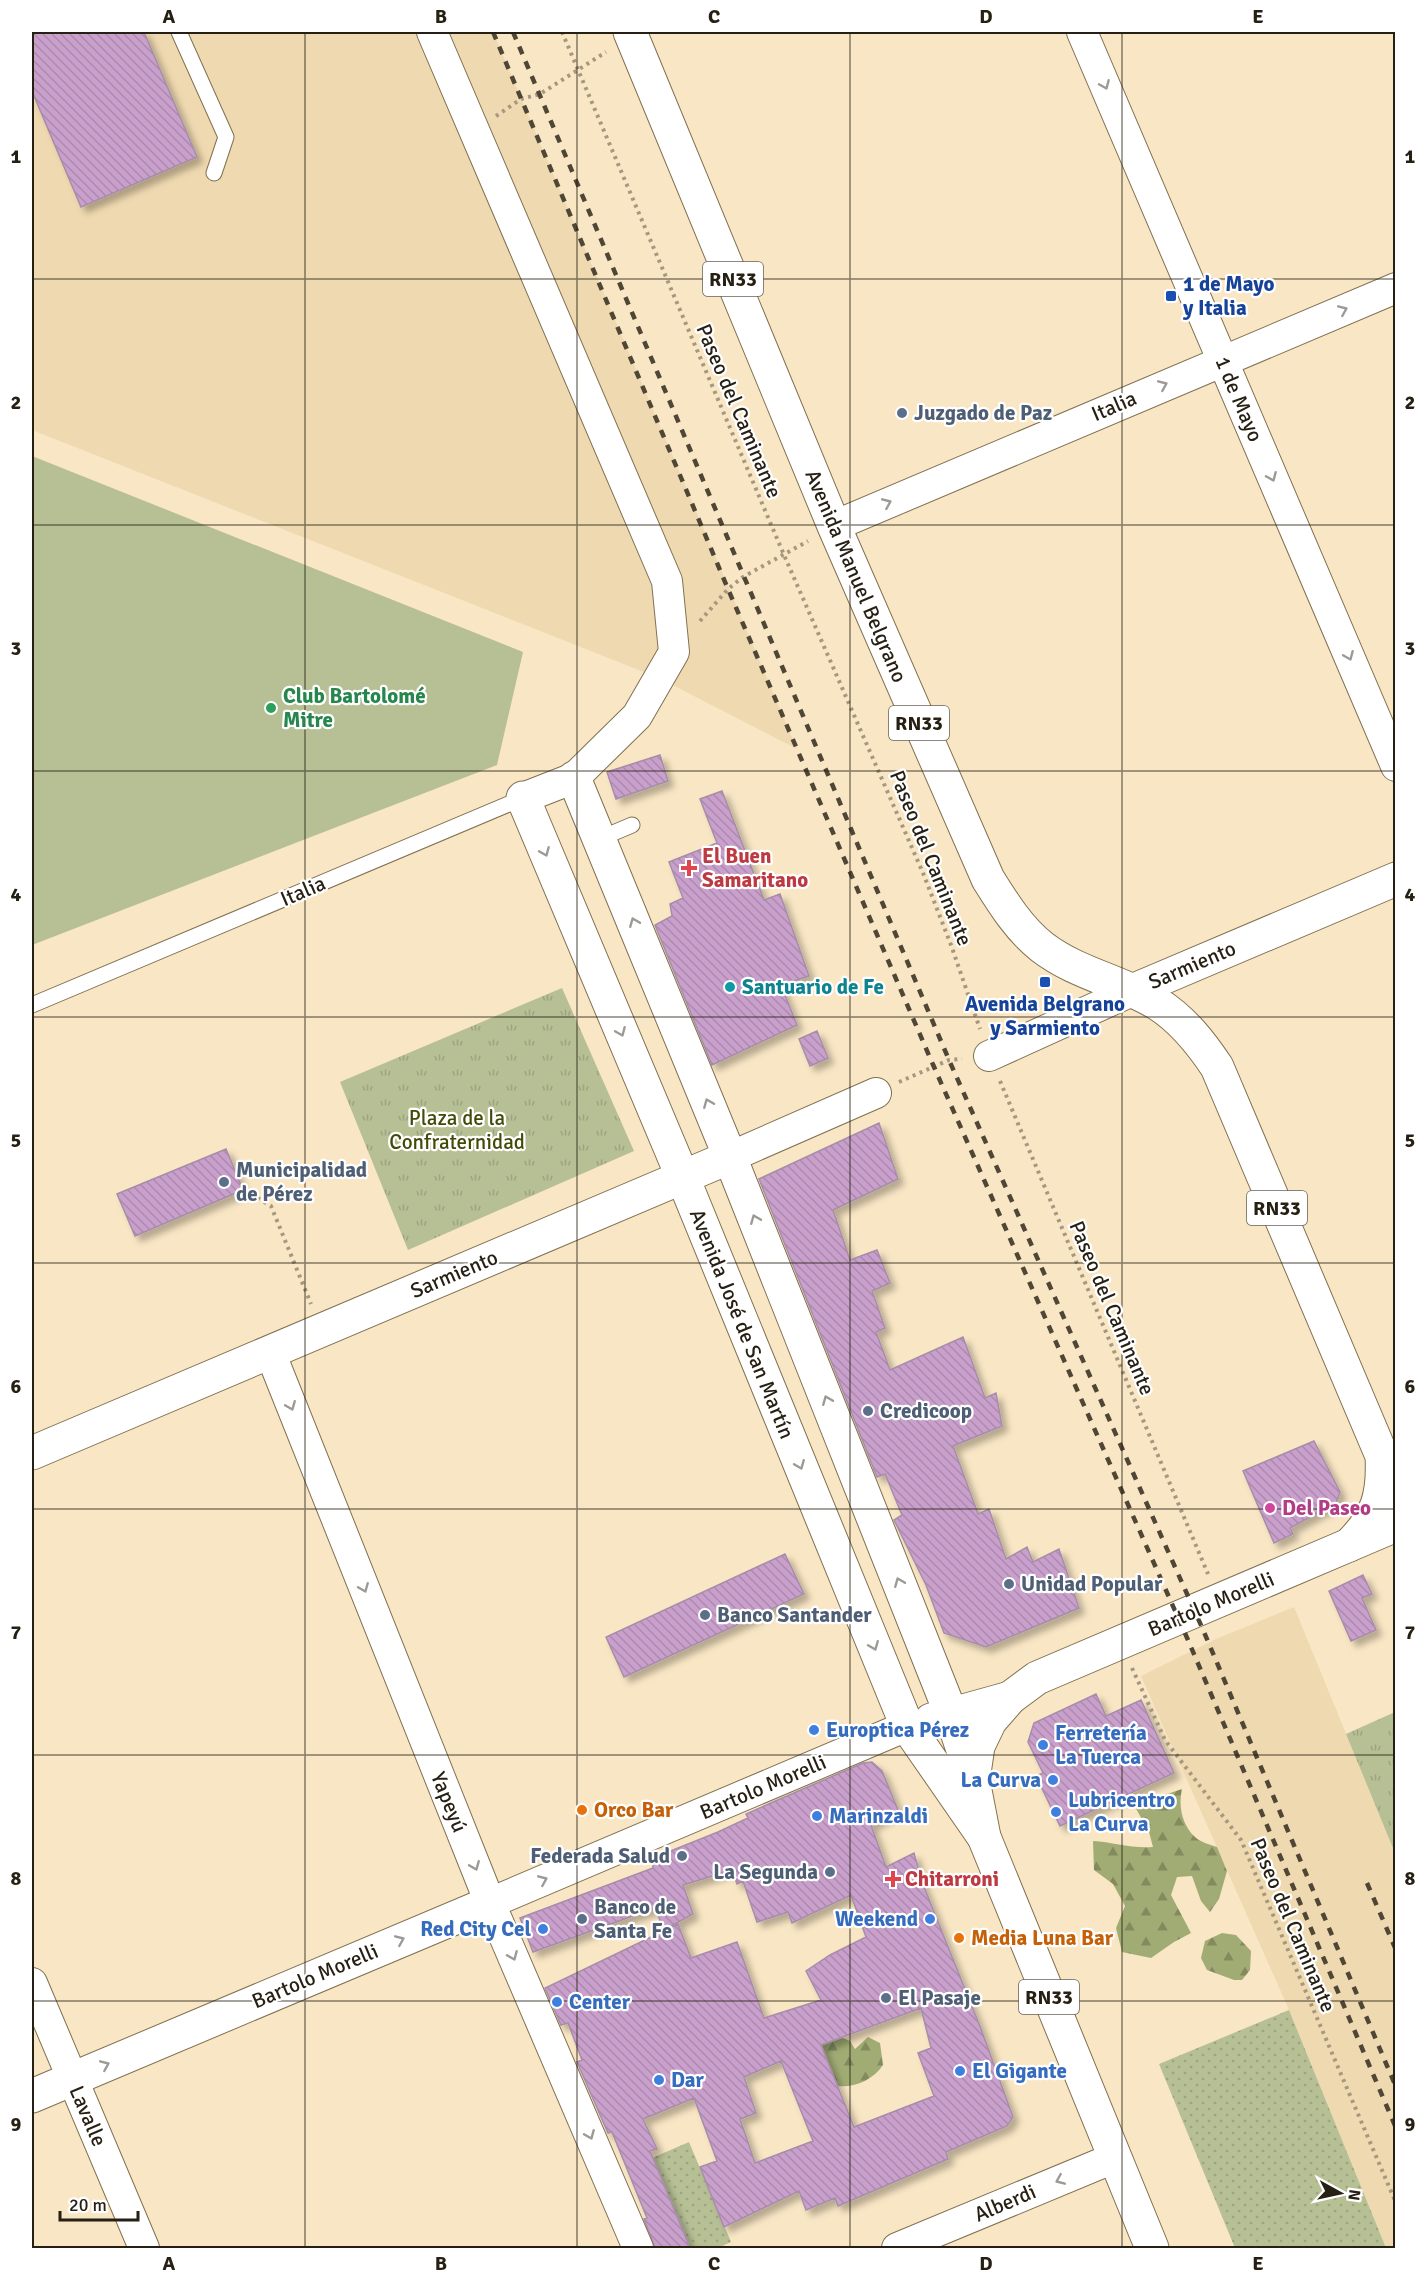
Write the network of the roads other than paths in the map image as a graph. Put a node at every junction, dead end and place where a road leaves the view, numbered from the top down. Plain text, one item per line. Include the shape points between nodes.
1 (179, 32) edge
2 (432, 32) edge
3 (1082, 32) edge
4 (635, 33) edge
5 (214, 173) dead end
6 (1395, 288) edge
7 (1222, 360) junction
8 (834, 526) junction
9 (1395, 766) edge
10 (574, 778) junction
11 (522, 798) junction
12 (632, 825) dead end
13 (599, 839) junction
14 (1395, 879) edge
15 (1132, 991) junction
16 (32, 1005) edge
17 (989, 1056) road end
18 (876, 1093) road end
19 (730, 1157) junction
20 (683, 1178) junction
21 (270, 1352) junction
22 (32, 1453) edge
23 (1382, 1456) junction
24 (1395, 1487) edge
25 (1395, 1525) edge
26 (1349, 1545) junction
27 (1010, 1698) junction
28 (951, 1714) junction
29 (907, 1726) junction
30 (973, 1780) junction
31 (984, 1837) junction
32 (489, 1902) junction
33 (32, 1983) edge
34 (72, 2079) junction
35 (32, 2096) edge
36 (1114, 2158) junction
37 (144, 2248) edge
38 (638, 2248) edge
39 (897, 2248) edge
40 (1152, 2248) edge

1 - 5 lane via 226,137
2 - 10 street via 667,581 674,652 637,716
3 -> 7 street, 1 de Mayo
4 - 8 main road, Avenida Manuel Belgrano / RN33
7 -> 6 street, Italia
8 -> 7 street, Italia
7 -> 9 street, 1 de Mayo
8 - 15 main road, Avenida Manuel Belgrano / RN33 via 988,879 1012,916 1041,946 1069,964
10 - 11 street, Italia
10 - 13 main road, Avenida José de San Martín
11 - 16 lane, Italia
11 -> 20 main road, Avenida José de San Martín
12 - 13 lane
19 -> 13 main road, Avenida José de San Martín
14 - 15 main road, Sarmiento
15 - 17 street, Sarmiento
15 - 23 main road, Avenida Manuel Belgrano / RN33 via 1178,1020 1199,1040 1217,1067
18 - 19 street, Sarmiento
19 - 20 main road, Sarmiento
28 -> 19 main road, Avenida José de San Martín
20 - 21 main road, Sarmiento
20 -> 29 main road, Avenida José de San Martín
21 - 22 main road, Sarmiento
21 -> 32 street, Yapeyú
23 - 24 main road, Avenida Manuel Belgrano
23 - 26 main road, Avenida Manuel Belgrano / RN33 via 1381,1496 1374,1515
25 - 26 main road, Bartolo Morelli
26 - 27 main road, Bartolo Morelli / RN33 via 1036,1678
27 - 28 main road, Bartolo Morelli
27 - 30 main road, RN33 via 990,1721 978,1746
28 - 29 main road, Bartolo Morelli
28 - 30 main road, Avenida José de San Martín
29 - 31 main road, Avenida José de San Martín
32 -> 29 street, Bartolo Morelli
30 - 31 main road, Avenida José de San Martín / RN33
31 - 36 main road, Avenida José de San Martín / RN33
34 -> 32 main road, Bartolo Morelli
32 -> 38 street, Yapeyú
33 - 34 street, Lavalle
34 - 35 main road, Bartolo Morelli
34 - 37 street, Lavalle
36 -> 39 street, Alberdi
36 - 40 main road, Avenida José de San Martín / RN33

